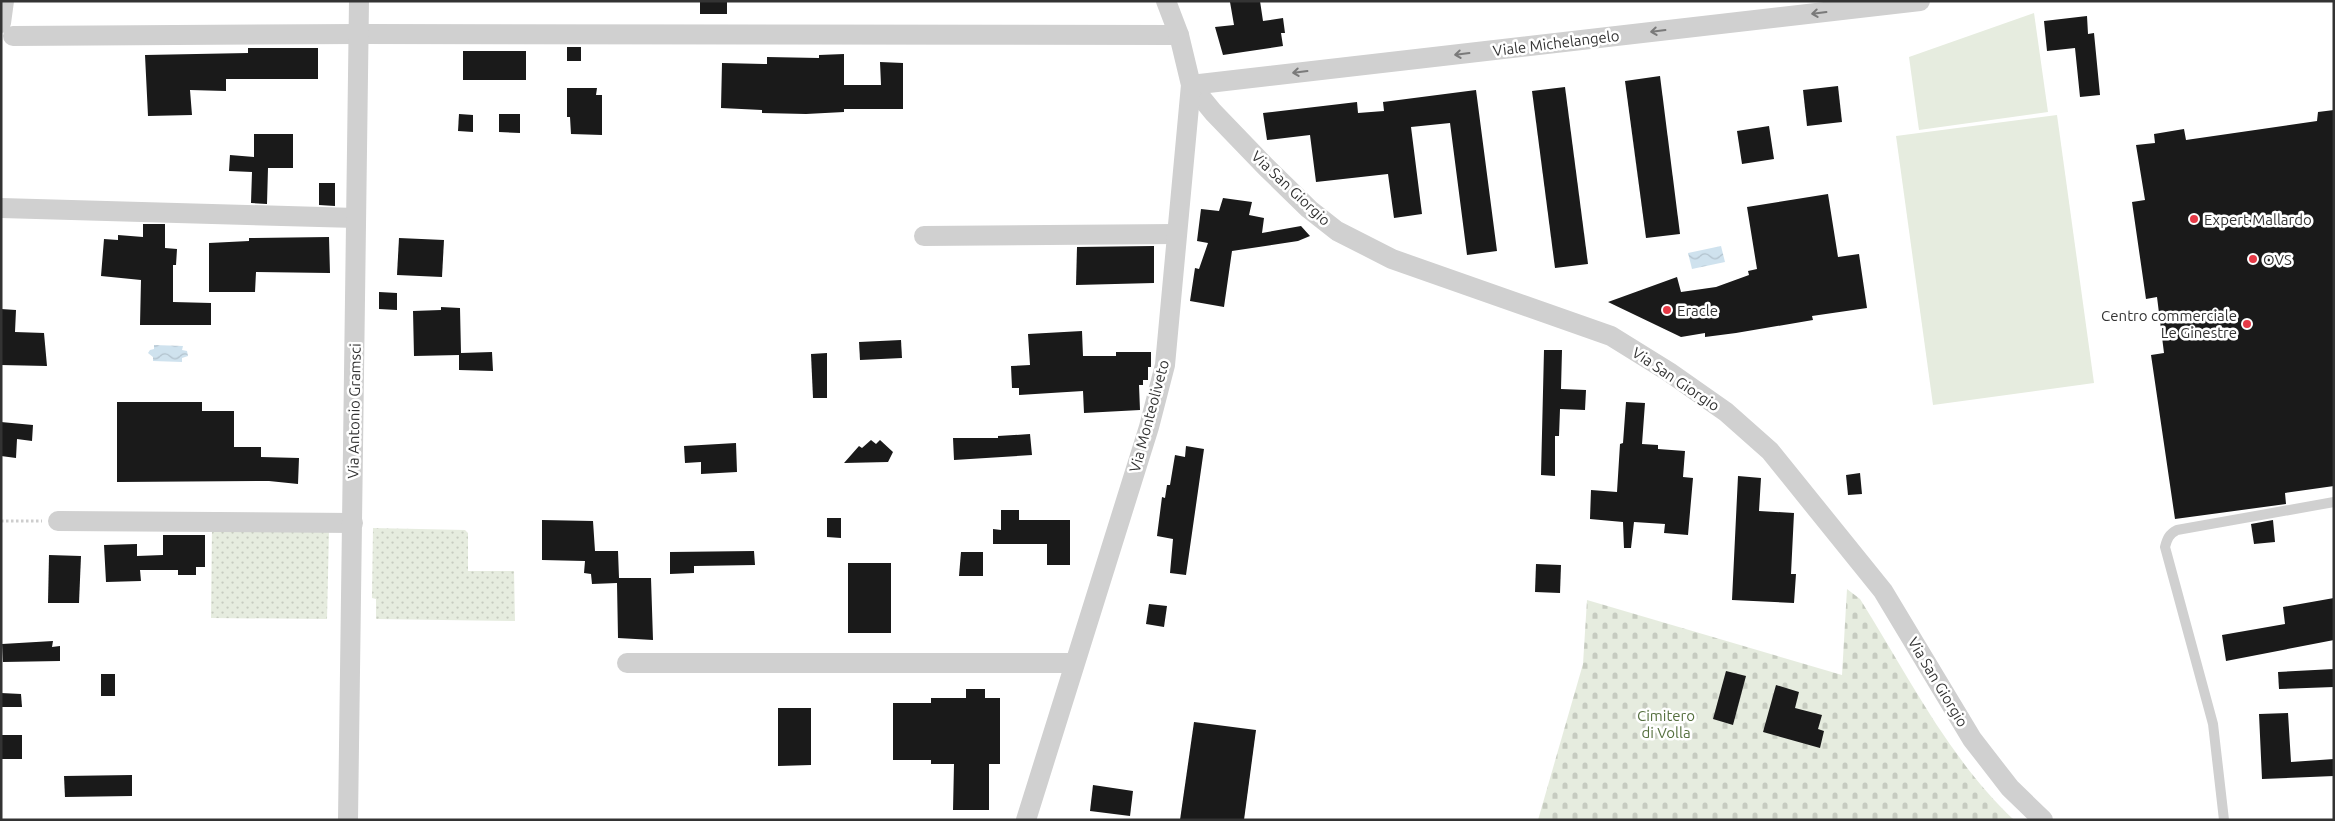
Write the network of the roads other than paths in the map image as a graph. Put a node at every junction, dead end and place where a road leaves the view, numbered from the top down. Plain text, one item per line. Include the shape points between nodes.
1 (4, 1) edge
2 (359, 1) edge
3 (1166, 1) edge
4 (1912, 2) edge
5 (7, 29) edge
6 (358, 34) junction
7 (1179, 34) junction
8 (1191, 85) junction
9 (1, 208) edge
10 (356, 218) junction
11 (1176, 234) junction
12 (924, 236) dead end
13 (2334, 502) edge
14 (58, 521) road end
15 (353, 523) junction
16 (627, 663) dead end
17 (1074, 663) junction
18 (348, 820) edge
19 (1026, 820) edge
20 (2042, 820) edge
21 (2224, 820) edge

1 - 5 street
2 - 6 street, Via Antonio Gramsci
3 - 7 street, Via Monteoliveto
4 -> 8 street, Viale Michelangelo
5 - 6 street
6 - 7 street
6 - 10 street, Via Antonio Gramsci
7 - 8 street, Via Monteoliveto
8 - 11 street, Via Monteoliveto
8 - 20 street, Via San Giorgio via 1266,167 1337,231 1392,259 1611,336 1726,412 1770,451 1883,591 1972,739 2010,788
9 - 10 street
10 - 15 street, Via Antonio Gramsci
11 - 12 street
11 - 17 street, Via Monteoliveto via 1165,365
13 - 21 lane via 2176,530 2167,540 2165,547 2213,724
14 - 15 street
15 - 18 street, Via Antonio Gramsci
16 - 17 street
17 - 19 street, Via Monteoliveto

